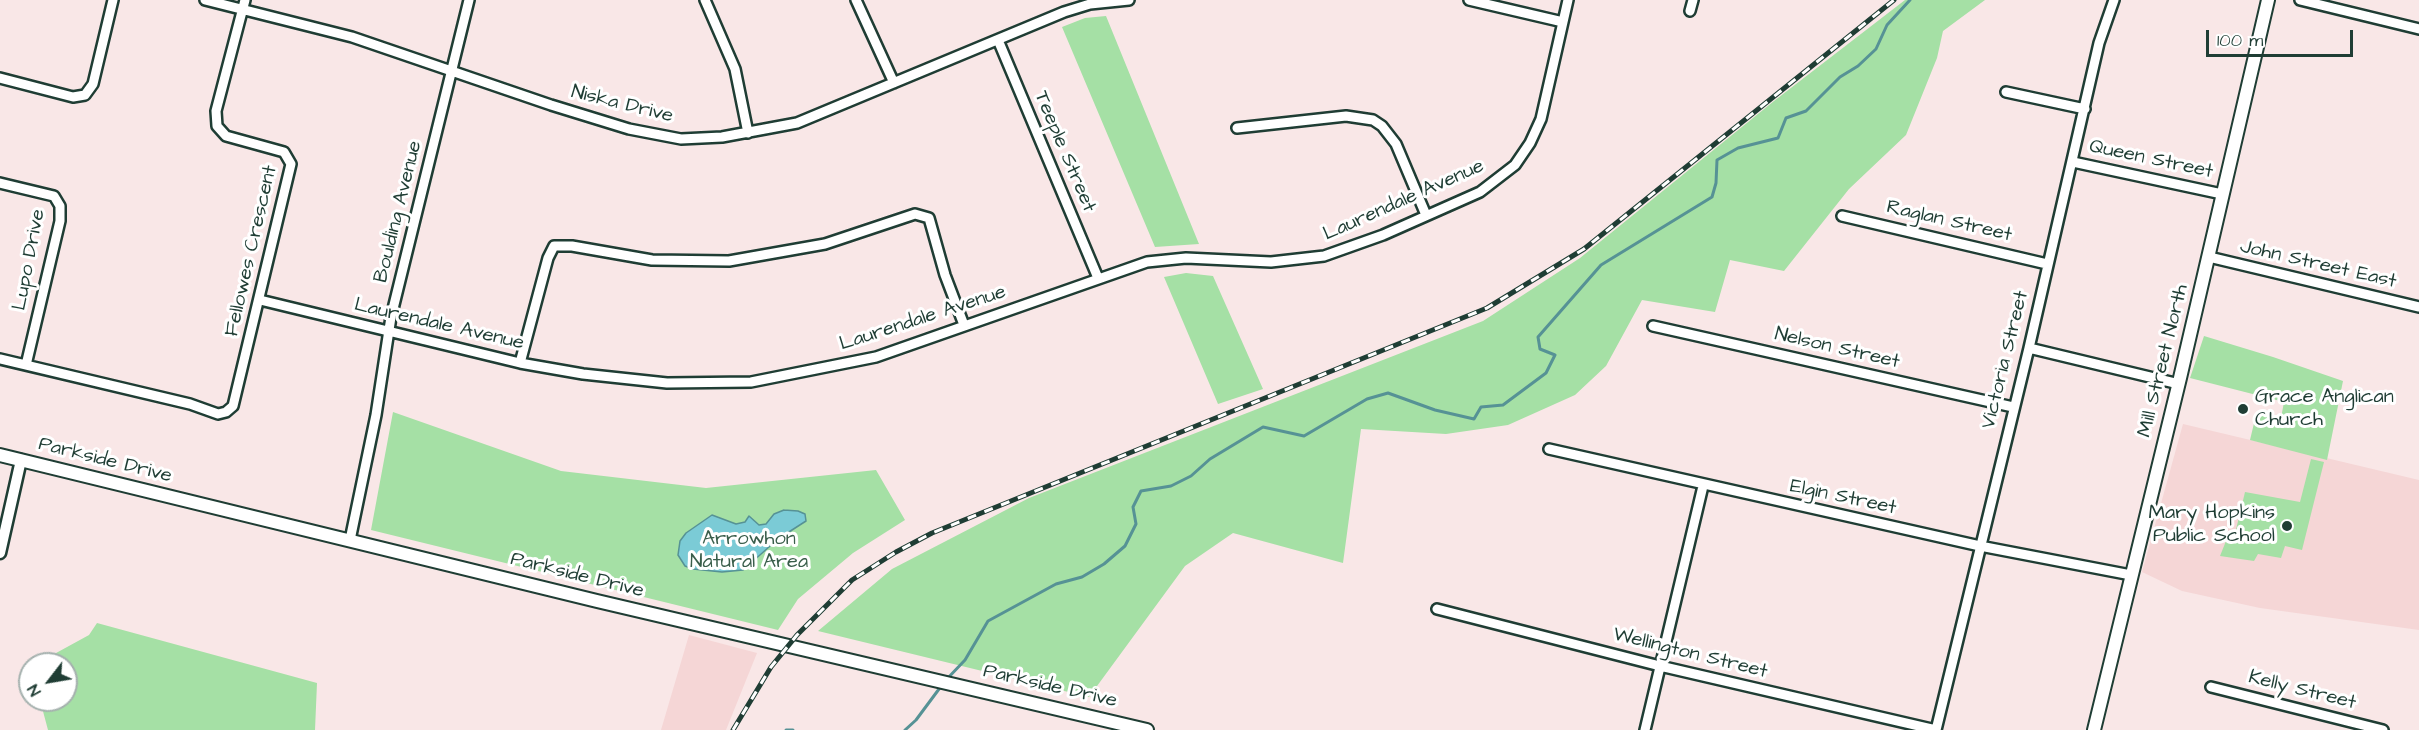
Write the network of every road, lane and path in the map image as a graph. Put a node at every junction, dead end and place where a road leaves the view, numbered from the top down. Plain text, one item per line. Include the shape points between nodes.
1 (113, 0) edge
2 (205, 0) edge
3 (469, 0) edge
4 (705, 0) edge
5 (856, 0) edge
6 (1129, 0) edge
7 (1469, 0) edge
8 (1568, 0) edge
9 (1693, 0) edge
10 (2114, 0) edge
11 (2268, 0) edge
12 (2300, 0) edge
13 (244, 5) edge
14 (1690, 11) dead end
15 (1563, 22) junction
16 (2419, 29) edge
17 (998, 40) junction
18 (452, 70) junction
19 (0, 78) edge
20 (894, 83) junction
21 (2006, 92) dead end
22 (2085, 109) junction
23 (1237, 128) dead end
24 (748, 133) junction
25 (2073, 162) junction
26 (0, 183) edge
27 (2222, 194) junction
28 (1426, 215) junction
29 (1842, 216) dead end
30 (2209, 257) junction
31 (2047, 264) junction
32 (1098, 278) junction
33 (260, 300) junction
34 (2419, 307) edge
35 (964, 326) junction
36 (1653, 326) dead end
37 (389, 332) junction
38 (2029, 348) junction
39 (0, 359) edge
40 (520, 363) junction
41 (26, 365) junction
42 (2179, 384) junction
43 (2013, 407) junction
44 (1549, 449) dead end
45 (0, 455) edge
46 (21, 460) junction
47 (1703, 486) junction
48 (350, 540) junction
49 (1980, 546) junction
50 (0, 553) edge
51 (2131, 575) junction
52 (1437, 609) dead end
53 (1660, 666) junction
54 (2211, 687) dead end
55 (1147, 730) edge
56 (1645, 730) edge
57 (1936, 730) edge
58 (2094, 730) edge
59 (2383, 730) edge

1 - 19 street via 93,84 85,95 73,96
2 - 13 street, Niska Drive
3 - 18 street, Boulding Avenue
4 - 24 street via 735,69
5 - 20 street
6 - 17 street, Niska Drive via 1077,7
7 - 15 street
8 - 15 street, Laurendale Avenue
9 - 14 street
10 - 22 street, Victoria Street via 2099,43
11 - 27 main road, Mill Street North
12 - 16 street
13 - 18 street, Niska Drive
13 - 33 street, Fellowes Crescent via 216,111 217,126 226,136 284,152 291,164
15 - 28 street, Laurendale Avenue via 1541,119 1515,165 1480,192
17 - 20 street, Niska Drive
17 - 32 street, Teeple Street
18 - 24 street, Niska Drive via 629,129 681,139
18 - 37 street, Boulding Avenue
20 - 24 street, Niska Drive via 796,123
21 - 22 street
22 - 25 street, Victoria Street
23 - 28 street via 1346,116 1372,120 1396,144
25 - 27 street, Queen Street
25 - 31 street, Victoria Street
26 - 41 street, Lupo Drive via 54,196 60,206 60,221
27 - 30 main road, Mill Street North
28 - 32 street, Laurendale Avenue via 1345,250 1308,260 1174,258 1139,264
29 - 31 street, Raglan Street
30 - 34 street, John Street East
30 - 42 main road, Mill Street North
31 - 38 street, Victoria Street
32 - 35 street, Laurendale Avenue
33 - 37 street, Laurendale Avenue
33 - 41 street, Fellowes Crescent via 236,401 226,412 218,414
35 - 40 street, Laurendale Avenue via 876,357 751,382 667,383
35 - 40 street via 928,218 915,213 825,244 729,261 652,261 554,246
36 - 43 street, Nelson Street
37 - 40 street, Laurendale Avenue
37 - 48 street, Boulding Avenue
38 - 42 street
38 - 43 street, Victoria Street
39 - 41 street
42 - 51 main road, Mill Street North
43 - 49 street, Victoria Street
44 - 47 street, Elgin Street
45 - 46 main road, Parkside Drive
46 - 48 main road, Parkside Drive
46 - 50 street
47 - 49 street, Elgin Street
47 - 53 street
48 - 55 main road, Parkside Drive
49 - 51 street, Elgin Street
49 - 57 street, Victoria Street
51 - 58 main road, Mill Street North
52 - 53 street, Wellington Street
53 - 56 street
53 - 57 street, Wellington Street
54 - 59 street, Kelly Street

